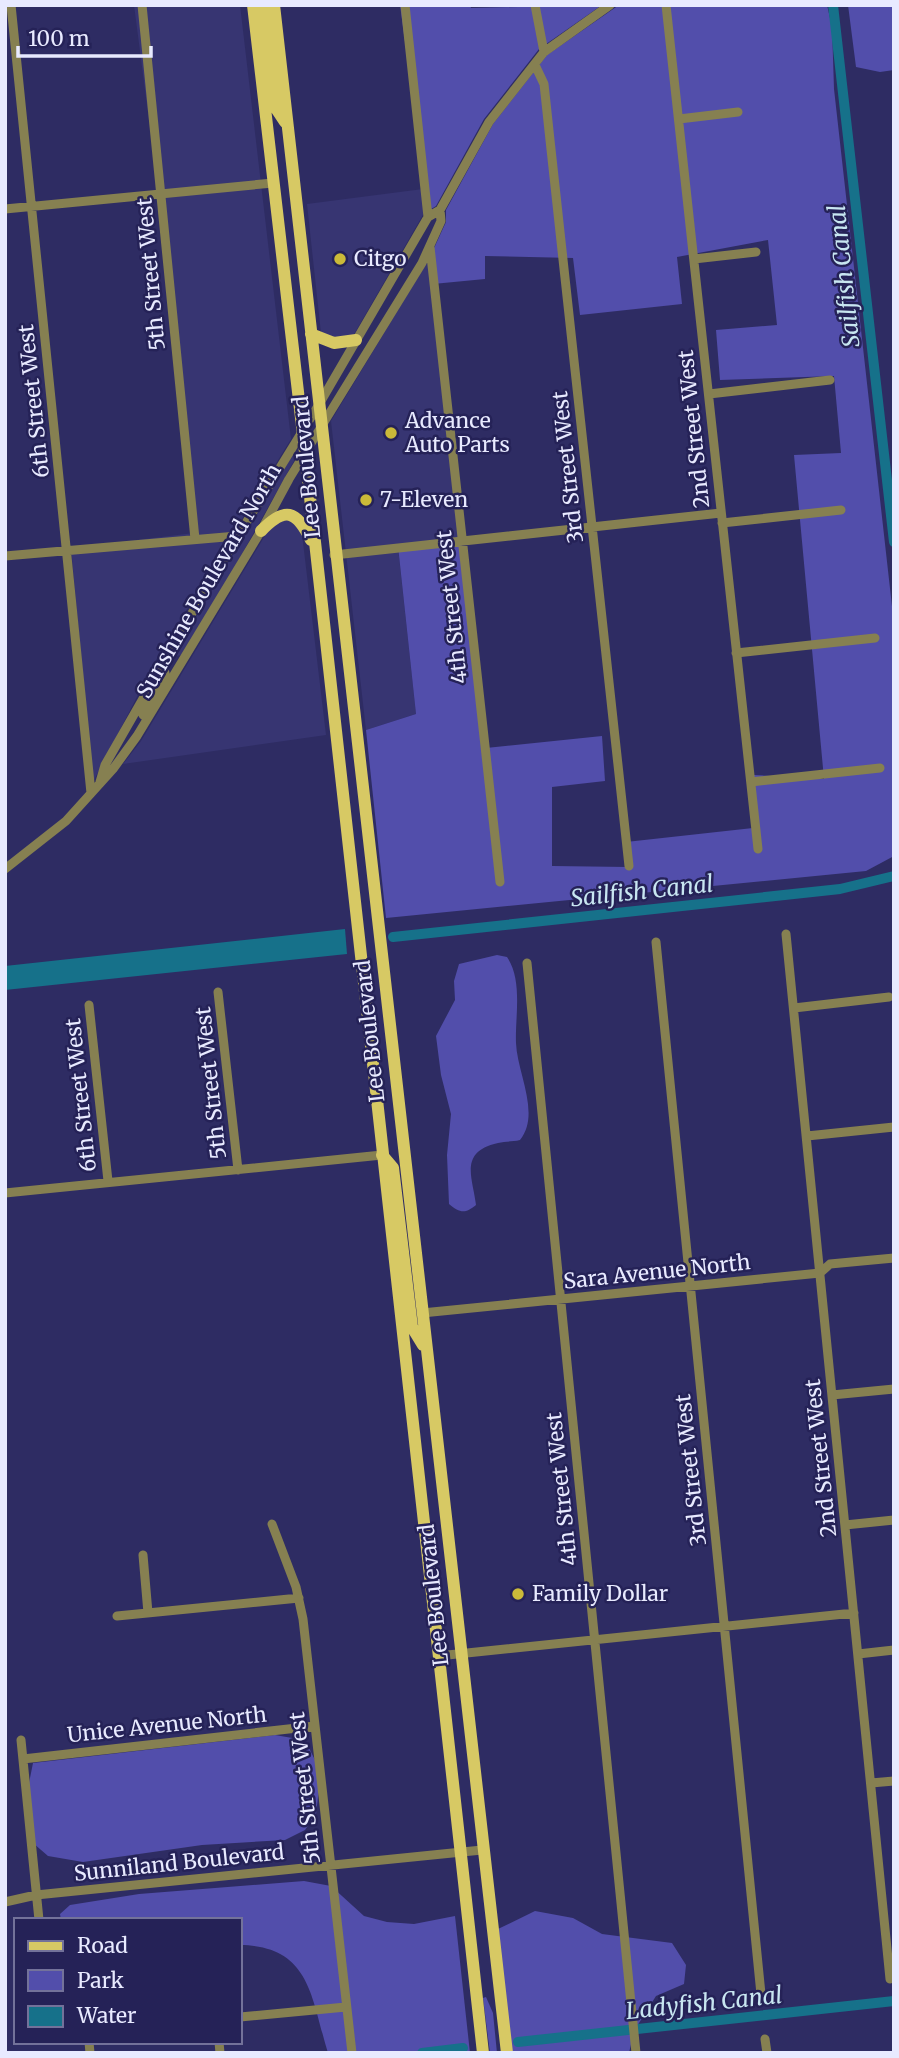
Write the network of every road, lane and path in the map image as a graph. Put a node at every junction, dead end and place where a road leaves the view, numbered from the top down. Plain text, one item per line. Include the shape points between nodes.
1 (11, 5) edge
2 (142, 5) edge
3 (253, 5) edge
4 (262, 5) edge
5 (274, 5) edge
6 (405, 5) edge
7 (535, 5) edge
8 (610, 5) edge
9 (666, 5) edge
10 (544, 51) junction
11 (535, 65) junction
12 (738, 112) dead end
13 (679, 119) junction
14 (287, 125) junction
15 (273, 183) junction
16 (161, 194) junction
17 (32, 207) junction
18 (5, 209) edge
19 (440, 210) junction
20 (428, 217) junction
21 (430, 246) junction
22 (757, 252) dead end
23 (694, 259) junction
24 (311, 334) junction
25 (356, 340) junction
26 (830, 380) dead end
27 (709, 394) junction
28 (321, 401) junction
29 (323, 425) junction
30 (303, 430) junction
31 (305, 452) junction
32 (841, 510) dead end
33 (721, 513) junction
34 (722, 523) junction
35 (592, 526) junction
36 (261, 531) junction
37 (237, 536) junction
38 (195, 539) junction
39 (462, 541) junction
40 (314, 546) junction
41 (67, 551) junction
42 (334, 555) junction
43 (5, 556) edge
44 (875, 638) dead end
45 (736, 653) junction
46 (184, 659) junction
47 (162, 663) junction
48 (137, 736) junction
49 (880, 768) dead end
50 (100, 782) junction
51 (751, 782) junction
52 (91, 793) junction
53 (758, 849) dead end
54 (629, 866) dead end
55 (5, 869) edge
56 (500, 882) dead end
57 (786, 934) dead end
58 (656, 942) dead end
59 (527, 963) dead end
60 (218, 992) dead end
61 (888, 997) dead end
62 (89, 1005) dead end
63 (794, 1008) junction
64 (894, 1127) edge
65 (807, 1136) junction
66 (382, 1155) junction
67 (238, 1170) junction
68 (107, 1181) junction
69 (5, 1193) edge
70 (894, 1258) edge
71 (820, 1273) junction
72 (690, 1286) junction
73 (561, 1299) junction
74 (422, 1313) junction
75 (425, 1349) junction
76 (894, 1389) edge
77 (832, 1395) junction
78 (894, 1520) edge
79 (272, 1524) dead end
80 (845, 1525) junction
81 (143, 1555) dead end
82 (299, 1598) junction
83 (148, 1613) junction
84 (854, 1613) junction
85 (117, 1616) dead end
86 (724, 1628) junction
87 (594, 1640) junction
88 (894, 1650) edge
89 (460, 1654) junction
90 (858, 1654) junction
91 (438, 1656) junction
92 (315, 1726) junction
93 (21, 1740) dead end
94 (23, 1759) junction
95 (894, 1781) edge
96 (871, 1783) junction
97 (482, 1850) junction
98 (460, 1852) junction
99 (331, 1865) junction
100 (36, 1895) junction
101 (5, 1902) edge
102 (889, 1913) edge
103 (38, 1918) edge
104 (890, 1979) dead end
105 (761, 1994) dead end
106 (346, 2007) junction
107 (242, 2017) edge
108 (765, 2039) dead end
109 (352, 2053) edge
110 (483, 2053) edge
111 (507, 2053) edge
112 (636, 2053) edge
113 (767, 2053) edge

1 - 17 street, 6th Street West
2 - 16 street, 5th Street West
3 - 15 main road, Lee Boulevard
4 - 14 main road via 275,107
5 - 14 main road, Lee Boulevard
6 - 20 street
7 - 10 street
8 - 10 street, Sunshine Boulevard North
9 - 13 street, 2nd Street West
10 - 11 street, Sunshine Boulevard North
11 - 19 street, Sunshine Boulevard North via 489,122
11 - 35 street, 3rd Street West via 544,84
12 - 13 street
13 - 23 street, 2nd Street West
14 - 24 main road, Lee Boulevard
15 - 16 street
15 - 30 main road, Lee Boulevard
16 - 17 street
16 - 38 street, 5th Street West
17 - 18 street
17 - 41 street, 6th Street West
19 - 20 street, Sunshine Boulevard North
19 - 21 street, Sunshine Boulevard North via 441,221
20 - 25 street, Sunshine Boulevard North
21 - 29 street, Sunshine Boulevard North
21 - 39 street, 4th Street West
22 - 23 street
23 - 27 street, 2nd Street West
24 - 25 main road via 334,343
24 - 28 main road, Lee Boulevard
25 - 28 street, Sunshine Boulevard North
26 - 27 street
27 - 33 street, 2nd Street West
28 - 29 main road, Lee Boulevard
28 - 30 street, Sunshine Boulevard North
29 - 31 street, Sunshine Boulevard North
29 - 42 main road, Lee Boulevard
30 - 31 main road, Lee Boulevard
30 - 37 street, Sunshine Boulevard North
31 - 36 street, Sunshine Boulevard North
31 - 40 main road, Lee Boulevard
32 - 34 street
33 - 34 street, 2nd Street West
33 - 35 street
34 - 45 street, 2nd Street West
35 - 39 street
35 - 54 street, 3rd Street West
36 - 40 main road via 276,515 294,516
36 - 46 street, Sunshine Boulevard North
37 - 38 street
37 - 47 street, Sunshine Boulevard North
38 - 41 street
39 - 42 street
39 - 56 street, 4th Street West
40 - 66 main road, Lee Boulevard
41 - 43 street
41 - 52 street, 6th Street West
42 - 74 main road, Lee Boulevard
44 - 45 street
45 - 51 street, 2nd Street West
46 - 47 street
46 - 48 street, Sunshine Boulevard North
47 - 48 street via 165,673 139,722
47 - 50 street, Sunshine Boulevard North
48 - 50 street, Sunshine Boulevard North
49 - 51 street
50 - 52 street, Sunshine Boulevard North
51 - 53 street, 2nd Street West
52 - 55 street, Sunshine Boulevard North via 50,836
57 - 63 street, 2nd Street West
58 - 72 street, 3rd Street West
59 - 73 street, 4th Street West
60 - 67 street, 5th Street West
61 - 63 street
62 - 68 street, 6th Street West
63 - 65 street, 2nd Street West
64 - 65 street
65 - 71 street, 2nd Street West
66 - 67 street
66 - 75 main road via 390,1161 395,1178 412,1327
66 - 91 main road, Lee Boulevard
67 - 68 street
68 - 69 street
70 - 71 street, Sara Avenue North via 830,1264
71 - 72 street, Sara Avenue North
71 - 77 street, 2nd Street West
72 - 73 street, Sara Avenue North
72 - 86 street, 3rd Street West
73 - 74 street, Sara Avenue North
73 - 87 street, 4th Street West
74 - 75 main road, Lee Boulevard
75 - 89 main road, Lee Boulevard
76 - 77 street
77 - 80 street, 2nd Street West
78 - 80 street
79 - 82 street, 5th Street West
80 - 84 street, 2nd Street West
81 - 83 street
82 - 83 street
82 - 92 street, 5th Street West
83 - 85 street
84 - 86 street
84 - 90 street, 2nd Street West
86 - 87 street
86 - 105 street, 3rd Street West
87 - 89 street
87 - 112 street, 4th Street West
88 - 90 street
89 - 91 street
89 - 97 main road, Lee Boulevard
90 - 96 street, 2nd Street West
91 - 98 main road, Lee Boulevard
92 - 94 street, Unice Avenue North
92 - 99 street, 5th Street West
93 - 94 street
94 - 100 street
95 - 96 street
96 - 102 street, 2nd Street West
97 - 98 street, Sunniland Boulevard
97 - 111 main road, Lee Boulevard
98 - 99 street, Sunniland Boulevard
98 - 110 main road, Lee Boulevard
99 - 100 street, Sunniland Boulevard
99 - 106 street, 5th Street West
100 - 101 street, Sunniland Boulevard
100 - 103 street
102 - 104 street, 2nd Street West
106 - 107 street
106 - 109 street, 5th Street West
108 - 113 street

